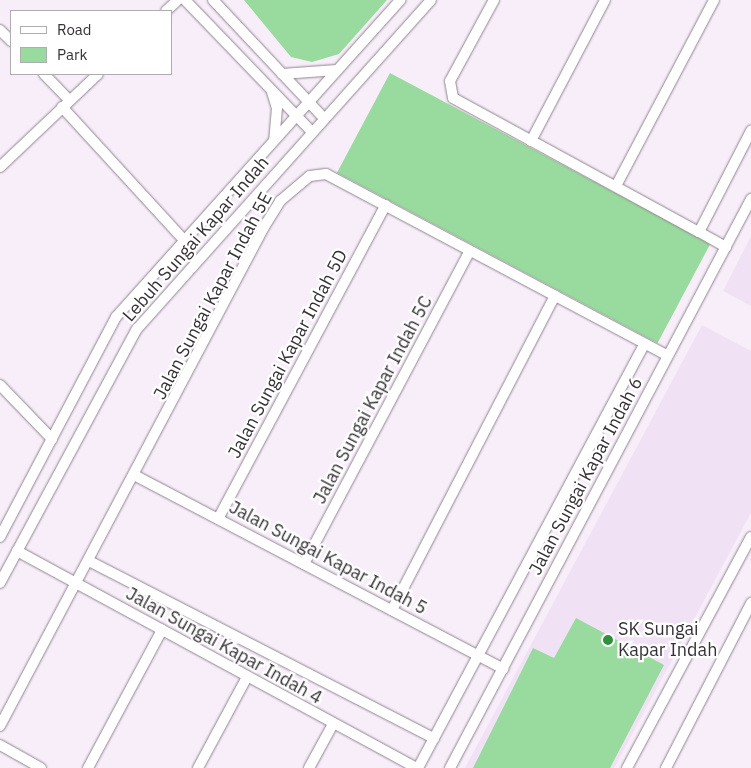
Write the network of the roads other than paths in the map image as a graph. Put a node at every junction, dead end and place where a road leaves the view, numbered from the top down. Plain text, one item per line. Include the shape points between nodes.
1 (178, 0) edge
2 (185, 0) edge
3 (213, 0) edge
4 (400, 0) edge
5 (431, 0) edge
6 (494, 0) edge
7 (605, 0) edge
8 (714, 0) edge
9 (167, 10) edge
10 (0, 30) edge
11 (10, 40) edge
12 (337, 70) junction
13 (282, 74) junction
14 (45, 75) edge
15 (97, 75) edge
16 (270, 89) junction
17 (308, 102) junction
18 (66, 103) junction
19 (296, 115) junction
20 (324, 118) junction
21 (751, 131) edge
22 (312, 132) junction
23 (274, 140) junction
24 (531, 141) junction
25 (0, 167) edge
26 (616, 186) junction
27 (751, 199) edge
28 (386, 205) junction
29 (699, 232) junction
30 (184, 240) junction
31 (726, 247) junction
32 (470, 251) junction
33 (555, 296) junction
34 (644, 344) junction
35 (668, 356) junction
36 (0, 385) edge
37 (52, 439) junction
38 (136, 476) junction
39 (218, 519) junction
40 (0, 537) edge
41 (751, 537) edge
42 (17, 551) junction
43 (89, 561) junction
44 (304, 564) junction
45 (0, 583) edge
46 (76, 584) junction
47 (751, 604) edge
48 (392, 610) junction
49 (162, 630) junction
50 (480, 656) junction
51 (504, 669) junction
52 (247, 678) junction
53 (333, 724) junction
54 (0, 726) edge
55 (434, 738) junction
56 (0, 745) edge
57 (631, 767) edge
58 (41, 768) edge
59 (88, 768) edge
60 (198, 768) edge
61 (309, 768) edge
62 (417, 768) edge
63 (450, 768) edge
64 (666, 768) edge

1 - 9 street
2 - 16 street
3 - 13 street
4 - 12 street, Lebuh Sungai Kapar Indah
5 - 20 street, Lebuh Sungai Kapar Indah
6 - 24 street via 450,81 449,91 453,98
7 - 24 street
8 - 26 street
10 - 11 street
12 - 13 street
12 - 17 street, Lebuh Sungai Kapar Indah
13 - 17 street
14 - 18 street
15 - 18 street
16 - 19 street
16 - 23 street via 276,108
17 - 19 street, Lebuh Sungai Kapar Indah
17 - 20 street
18 - 25 street
18 - 30 street
19 - 22 street
19 - 23 street, Lebuh Sungai Kapar Indah
20 - 22 street, Lebuh Sungai Kapar Indah
21 - 29 street
22 - 42 street, Lebuh Sungai Kapar Indah via 137,329
23 - 30 street, Lebuh Sungai Kapar Indah
24 - 26 street
26 - 29 street
27 - 31 street, Jalan Sungai Kapar Indah 6
28 - 32 street, Jalan Sungai Kapar Indah 5E
28 - 38 street, Jalan Sungai Kapar Indah 5E via 326,174 310,176 294,185 264,227
28 - 39 street, Jalan Sungai Kapar Indah 5D
29 - 31 street
30 - 37 street, Lebuh Sungai Kapar Indah via 116,317
31 - 35 street, Jalan Sungai Kapar Indah 6
32 - 33 street, Jalan Sungai Kapar Indah 5E
32 - 44 street, Jalan Sungai Kapar Indah 5C
33 - 34 street, Jalan Sungai Kapar Indah 5E
33 - 48 street
34 - 35 street, Jalan Sungai Kapar Indah 5E
34 - 50 street
35 - 51 street, Jalan Sungai Kapar Indah 6
36 - 37 street
37 - 40 street, Lebuh Sungai Kapar Indah
38 - 39 street, Jalan Sungai Kapar Indah 5
38 - 43 street, Jalan Sungai Kapar Indah 5E
39 - 44 street, Jalan Sungai Kapar Indah 5
41 - 57 street
42 - 45 street, Lebuh Sungai Kapar Indah
42 - 46 street, Jalan Sungai Kapar Indah 4
43 - 46 street, Jalan Sungai Kapar Indah 5E
43 - 55 street, Jalan Sungai Kapar Indah 4
44 - 48 street, Jalan Sungai Kapar Indah 5
46 - 49 street, Jalan Sungai Kapar Indah 4
46 - 54 street, Jalan Sungai Kapar Indah 5E
47 - 64 street
48 - 50 street, Jalan Sungai Kapar Indah 5
49 - 52 street, Jalan Sungai Kapar Indah 4
49 - 59 street
50 - 51 street, Jalan Sungai Kapar Indah 5
50 - 55 street
51 - 63 street, Jalan Sungai Kapar Indah 6
52 - 53 street, Jalan Sungai Kapar Indah 4
52 - 60 street
53 - 61 street
53 - 62 street, Jalan Sungai Kapar Indah 4
55 - 62 street
56 - 58 street

